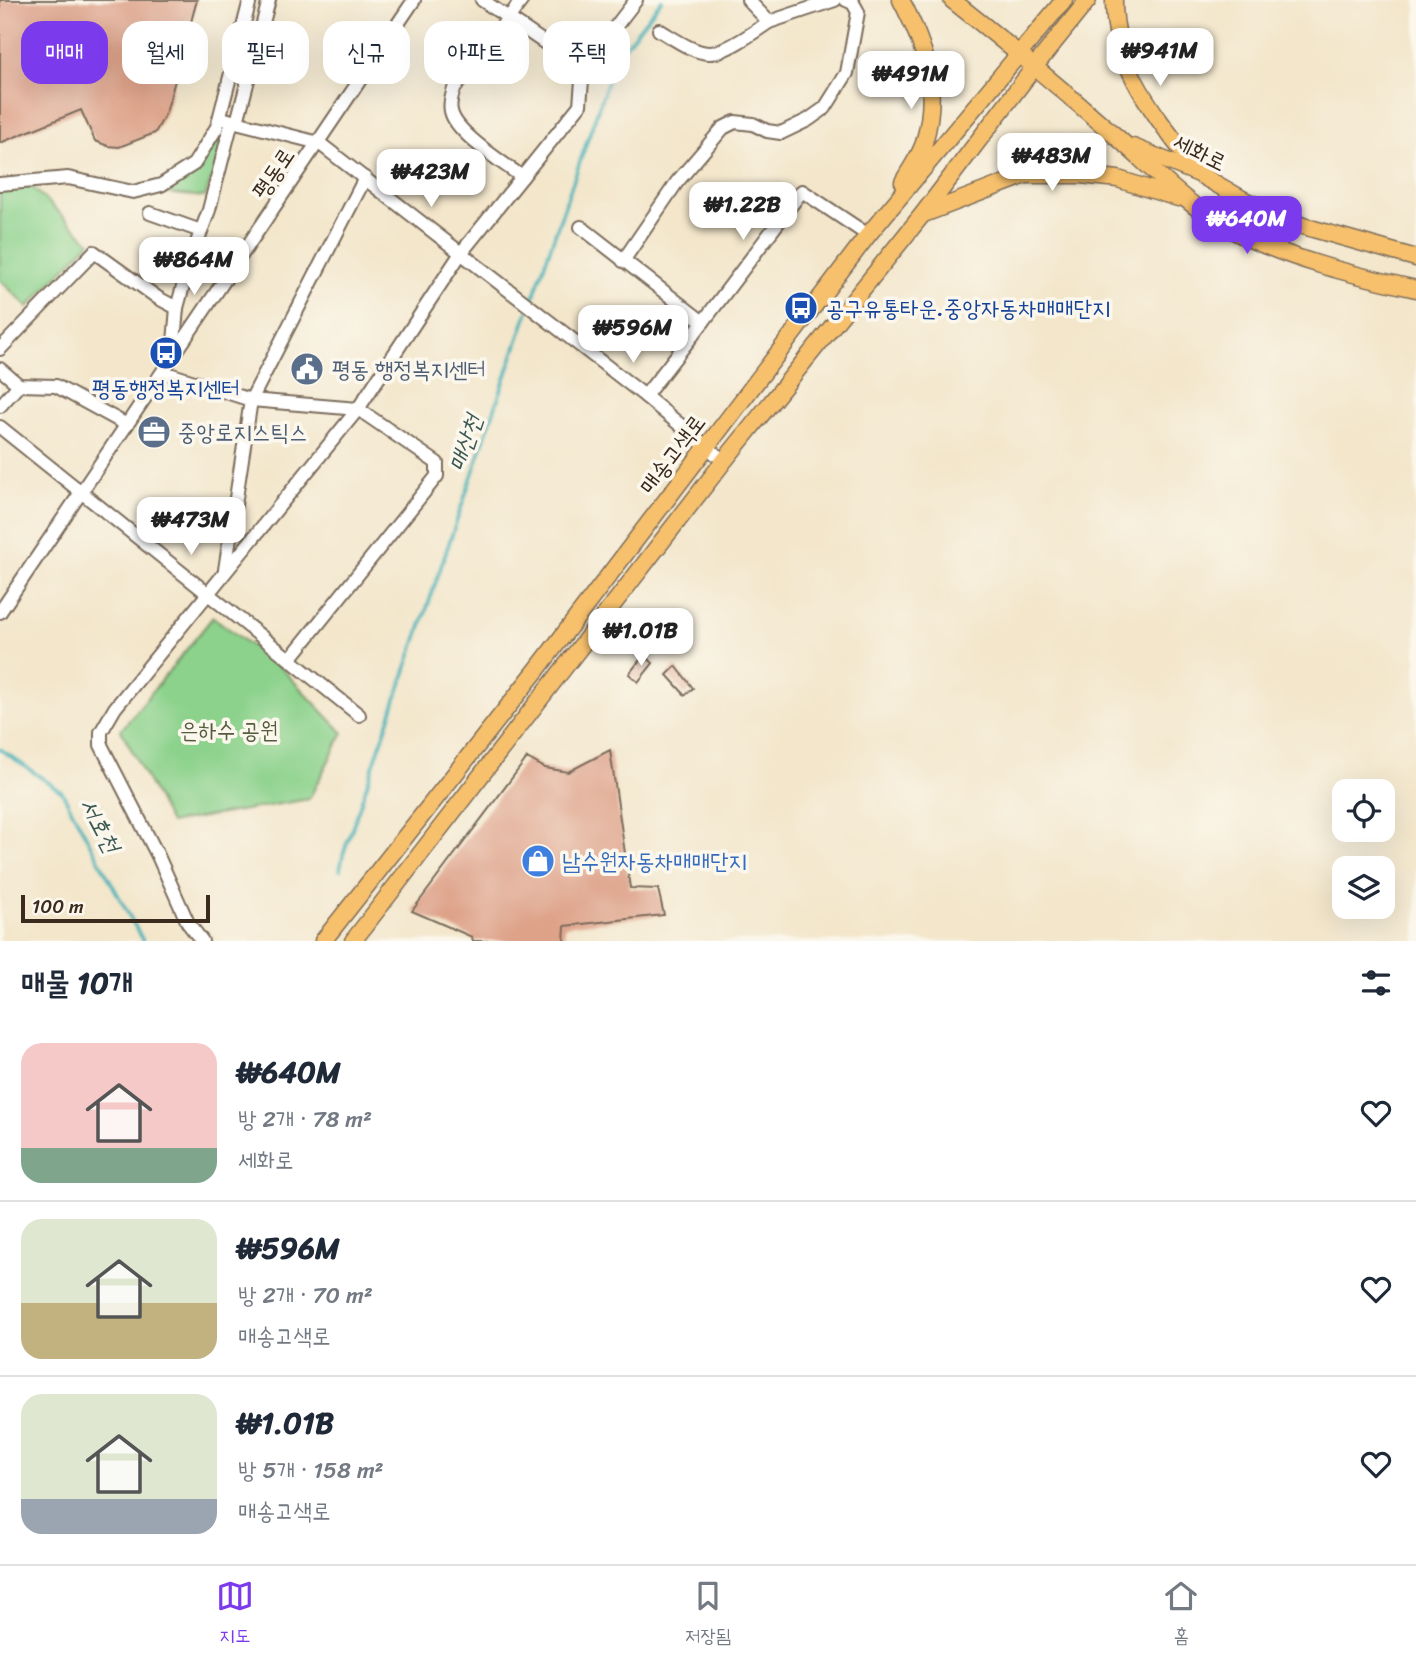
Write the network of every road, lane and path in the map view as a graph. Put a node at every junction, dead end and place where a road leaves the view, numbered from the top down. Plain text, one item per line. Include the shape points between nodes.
1 (250, 0) edge
2 (269, 0) edge
3 (414, 0) edge
4 (482, 0) edge
5 (522, 0) edge
6 (636, 0) edge
7 (748, 0) edge
8 (835, 0) edge
9 (846, 0) edge
10 (901, 0) edge
11 (952, 0) edge
12 (1064, 0) edge
13 (1088, 0) edge
14 (1114, 0) edge
15 (508, 18) junction
16 (620, 21) edge
17 (769, 22) junction
18 (659, 30) dead end
19 (543, 42) edge
20 (1020, 53) junction
21 (1035, 66) junction
22 (582, 84) edge
23 (229, 120) junction
24 (1122, 142) junction
25 (319, 143) junction
26 (1199, 174) junction
27 (522, 177) junction
28 (365, 178) junction
29 (0, 184) edge
30 (1185, 201) junction
31 (150, 213) dead end
32 (922, 215) junction
33 (884, 217) junction
34 (581, 227) dead end
35 (201, 232) junction
36 (868, 235) junction
37 (461, 253) junction
38 (1416, 258) edge
39 (623, 261) junction
40 (1416, 289) edge
41 (177, 308) junction
42 (703, 323) junction
43 (0, 349) edge
44 (173, 357) junction
45 (0, 369) edge
46 (163, 372) junction
47 (19, 385) junction
48 (645, 396) junction
49 (251, 400) junction
50 (0, 406) edge
51 (358, 409) junction
52 (127, 425) junction
53 (0, 428) edge
54 (707, 445) junction
55 (724, 461) junction
56 (81, 492) junction
57 (225, 570) junction
58 (208, 592) junction
59 (0, 612) edge
60 (290, 659) junction
61 (359, 715) dead end
62 (202, 941) edge
63 (323, 941) edge
64 (353, 941) edge

1 - 23 street
2 - 23 street
3 - 25 street, 평동로
4 - 15 street
5 - 15 street
6 - 16 street
7 - 17 street
8 - 17 street
9 - 39 street via 858,12 847,73 825,108 781,133 735,122 723,128 677,182
10 - 33 main road via 921,37 930,73 930,108 924,144
11 - 20 main road, 세화로
12 - 20 main road, 매송고색로
13 - 21 main road, 매송고색로
14 - 26 main road via 1122,51 1135,82
15 - 19 street
15 - 27 street via 454,89 450,101 456,123
17 - 18 street via 742,41 711,53
20 - 21 main road, 세화로
20 - 33 main road, 매송고색로
21 - 24 main road, 세화로
21 - 32 main road, 매송고색로
22 - 27 street via 580,105
23 - 25 street
23 - 29 street via 217,127 194,164 161,185 133,192 68,178
23 - 35 street
24 - 26 main road, 세화로
24 - 30 main road, 세화로
25 - 28 street
25 - 44 street, 평동로
26 - 38 main road, 세화로 via 1303,226
27 - 37 street
28 - 37 street
28 - 49 street
30 - 32 main road via 1118,179 1026,175
30 - 40 main road, 세화로 via 1231,230 1292,255
31 - 35 street
32 - 55 main road, 매송고색로
33 - 36 main road, 매송고색로
34 - 39 street
35 - 41 street
36 - 42 street via 802,191
36 - 54 main road, 매송고색로
37 - 48 street
37 - 51 street
39 - 42 street
41 - 43 street via 94,252
41 - 44 street
42 - 48 street
44 - 46 street, 평동로
45 - 47 street
46 - 49 street
46 - 52 street, 평동로
47 - 50 street
47 - 52 street via 56,386
48 - 54 street
49 - 51 street
49 - 57 street
51 - 57 street
51 - 60 street via 437,463 437,476
52 - 56 street, 평동로
53 - 56 street
54 - 55 street
54 - 63 main road, 매송고색로
55 - 64 main road, 매송고색로
56 - 58 street
56 - 59 street, 평동로
57 - 58 street
58 - 60 street
58 - 62 street via 101,732 101,745 188,923
60 - 61 street

